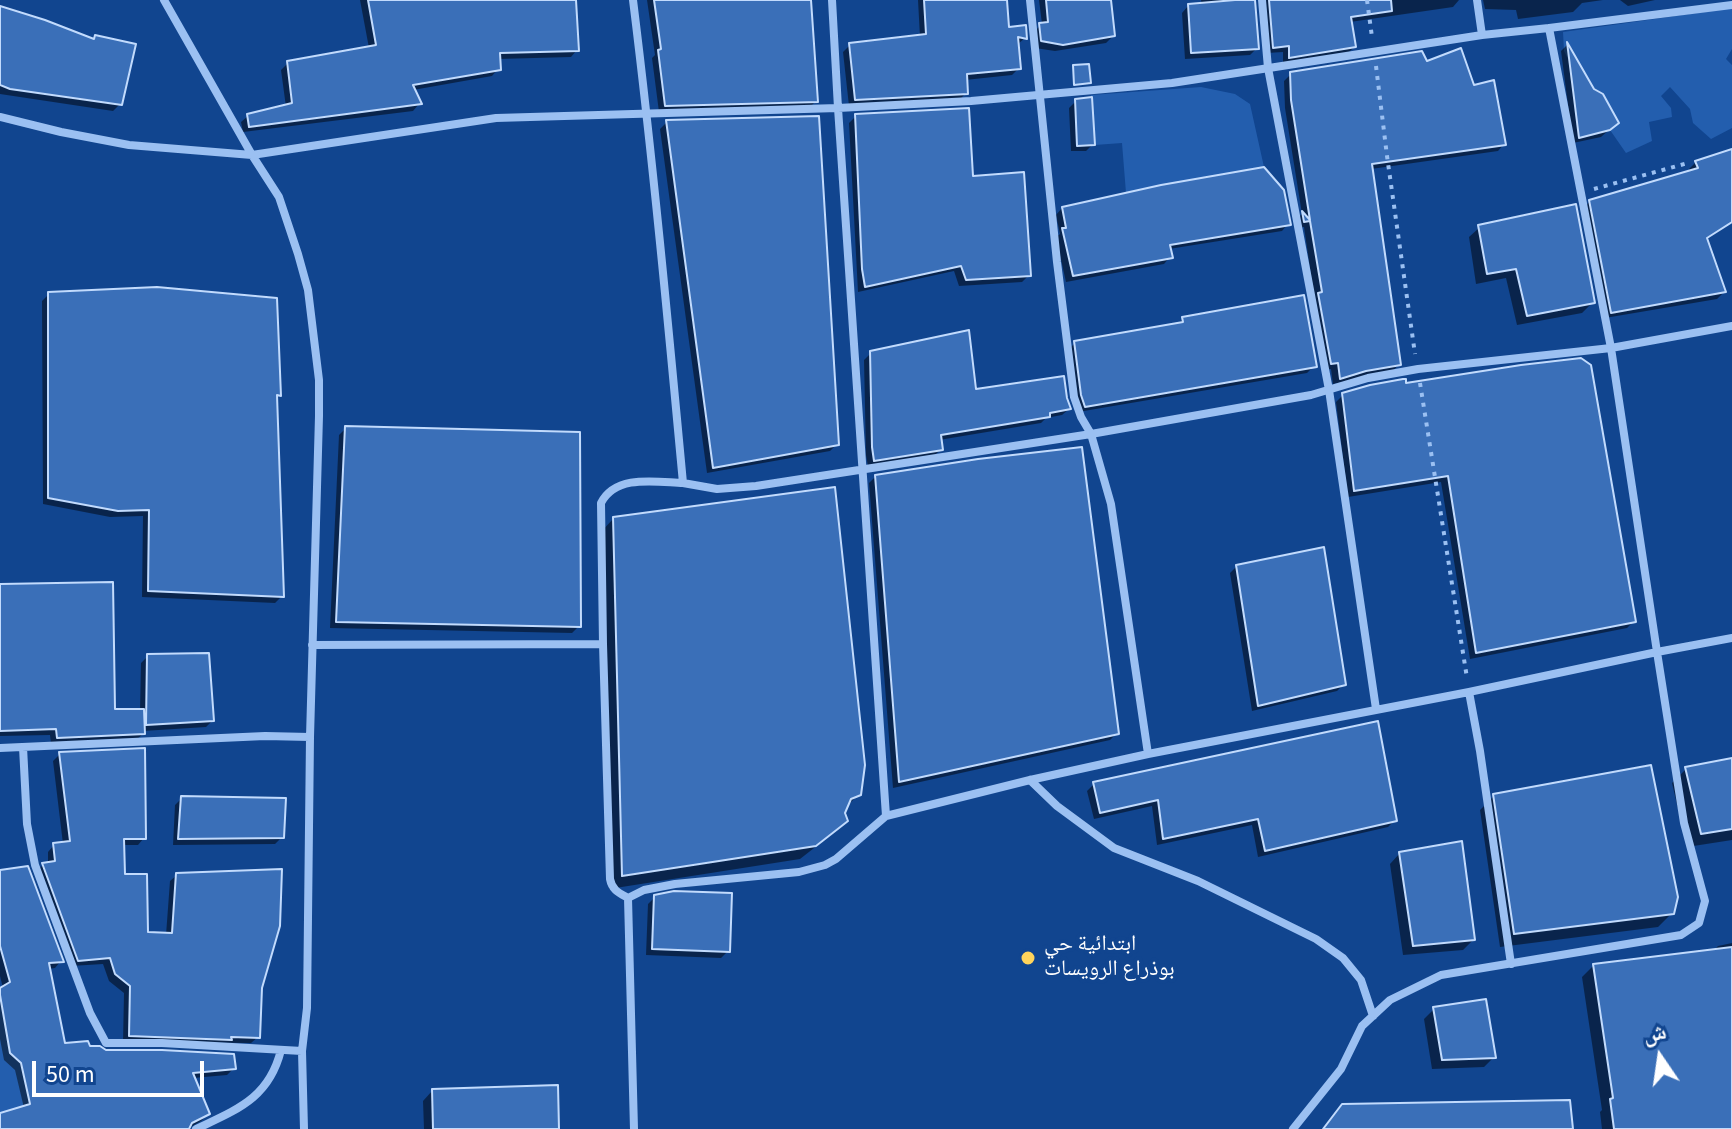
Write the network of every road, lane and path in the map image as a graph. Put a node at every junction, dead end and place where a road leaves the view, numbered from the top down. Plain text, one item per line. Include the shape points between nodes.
1 (633, 0) edge
2 (832, 0) edge
3 (1030, 0) edge
4 (1262, 0) edge
5 (1367, 0) edge
6 (1477, 0) edge
7 (166, 1) edge
8 (1732, 5) edge
9 (1549, 28) junction
10 (1482, 35) junction
11 (1374, 51) junction
12 (1268, 68) junction
13 (1040, 95) junction
14 (838, 108) junction
15 (647, 113) junction
16 (0, 117) edge
17 (252, 155) junction
18 (1688, 163) dead end
19 (1580, 193) junction
20 (1732, 326) edge
21 (1611, 348) junction
22 (1418, 369) junction
23 (1329, 390) junction
24 (1091, 434) junction
25 (863, 470) junction
26 (683, 483) junction
27 (1732, 638) edge
28 (603, 644) junction
29 (312, 645) junction
30 (1657, 652) junction
31 (1469, 692) junction
32 (1376, 709) junction
33 (310, 737) junction
34 (23, 747) junction
35 (0, 748) edge
36 (1148, 754) junction
37 (1030, 780) junction
38 (886, 816) junction
39 (628, 898) junction
40 (1511, 964) junction
41 (1373, 1016) junction
42 (281, 1050) junction
43 (302, 1051) junction
44 (196, 1129) edge
45 (304, 1129) edge
46 (634, 1129) edge
47 (1293, 1129) edge

1 - 15 street
2 - 14 street
3 - 13 street
4 - 12 street
5 - 11 path
6 - 10 street
7 - 17 street
8 - 9 street
9 - 10 street
9 - 19 street
10 - 11 street
11 - 12 street
11 - 22 path
12 - 13 street
12 - 23 street
13 - 14 street
13 - 24 street via 1074,397
14 - 15 street
14 - 25 street
15 - 17 street via 496,118
15 - 26 street
16 - 17 street via 129,145
17 - 29 street via 279,197 308,290 319,380
18 - 19 path
19 - 21 street
20 - 21 street
21 - 22 street
21 - 30 street
22 - 23 street
22 - 31 path
23 - 24 street
23 - 32 street
24 - 25 street
24 - 36 street via 1111,504
25 - 26 street via 723,489
25 - 38 street
26 - 28 street via 624,484 609,491 601,503
27 - 30 street
28 - 29 street
28 - 39 street via 610,879 611,886
29 - 33 street
30 - 31 street
30 - 40 street via 1684,823 1705,901 1699,923 1681,935
31 - 32 street
31 - 40 street
32 - 36 street
33 - 34 street
33 - 43 street
34 - 35 street
34 - 42 street via 35,865 106,1043
36 - 37 street
37 - 38 street
37 - 41 street via 1114,848 1198,881 1316,939 1343,958 1361,980
38 - 39 street via 836,859 814,869 665,885
39 - 46 street
40 - 41 street via 1441,975 1390,1000
41 - 47 street via 1362,1026 1341,1069
42 - 43 street
42 - 44 street via 267,1084 251,1100
43 - 45 street

